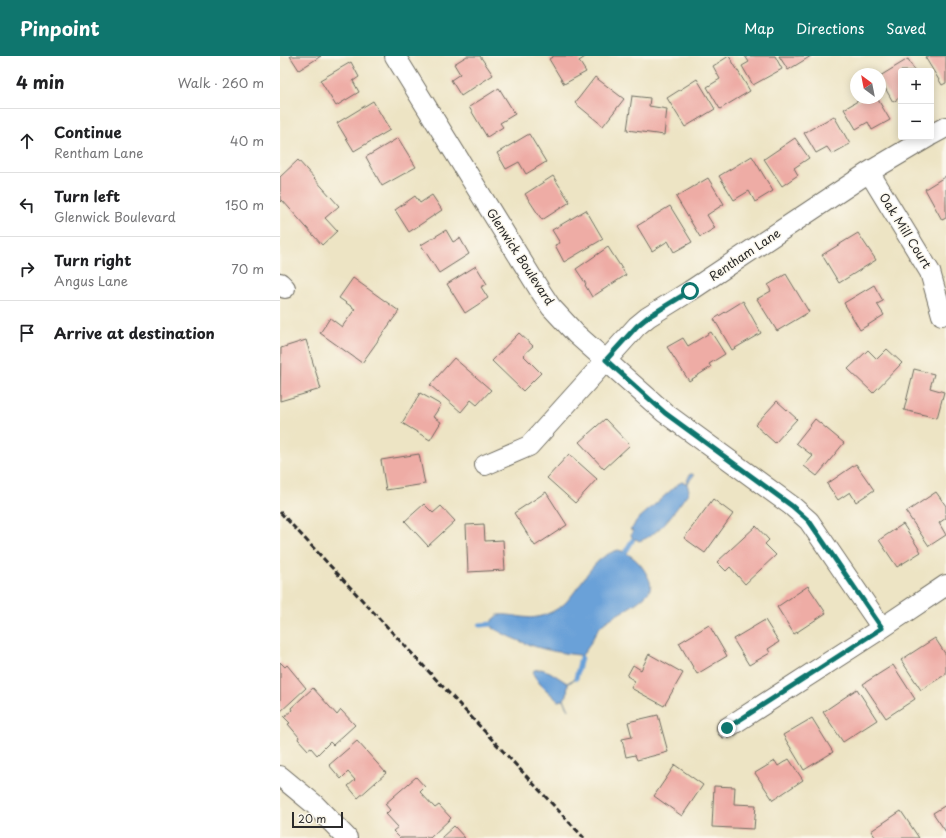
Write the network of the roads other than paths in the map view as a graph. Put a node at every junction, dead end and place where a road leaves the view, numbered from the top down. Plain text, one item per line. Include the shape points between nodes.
1 (395, 56) edge
2 (946, 127) edge
3 (934, 134) edge
4 (923, 140) edge
5 (869, 172) junction
6 (942, 315) dead end
7 (606, 360) junction
8 (485, 465) dead end
9 (946, 585) edge
10 (882, 628) junction
11 (727, 728) dead end
12 (281, 780) edge
13 (347, 838) edge

1 - 7 street, Glenwick Boulevard via 544,298 565,323
2 - 3 street
4 - 5 street, Rentham Lane
5 - 6 street, Oak Mill Court via 930,272
5 - 7 street, Rentham Lane via 648,317
7 - 8 street, Rentham Lane via 529,446
7 - 10 street, Glenwick Boulevard via 665,413 809,521
9 - 10 street
10 - 11 street
12 - 13 street via 314,804

